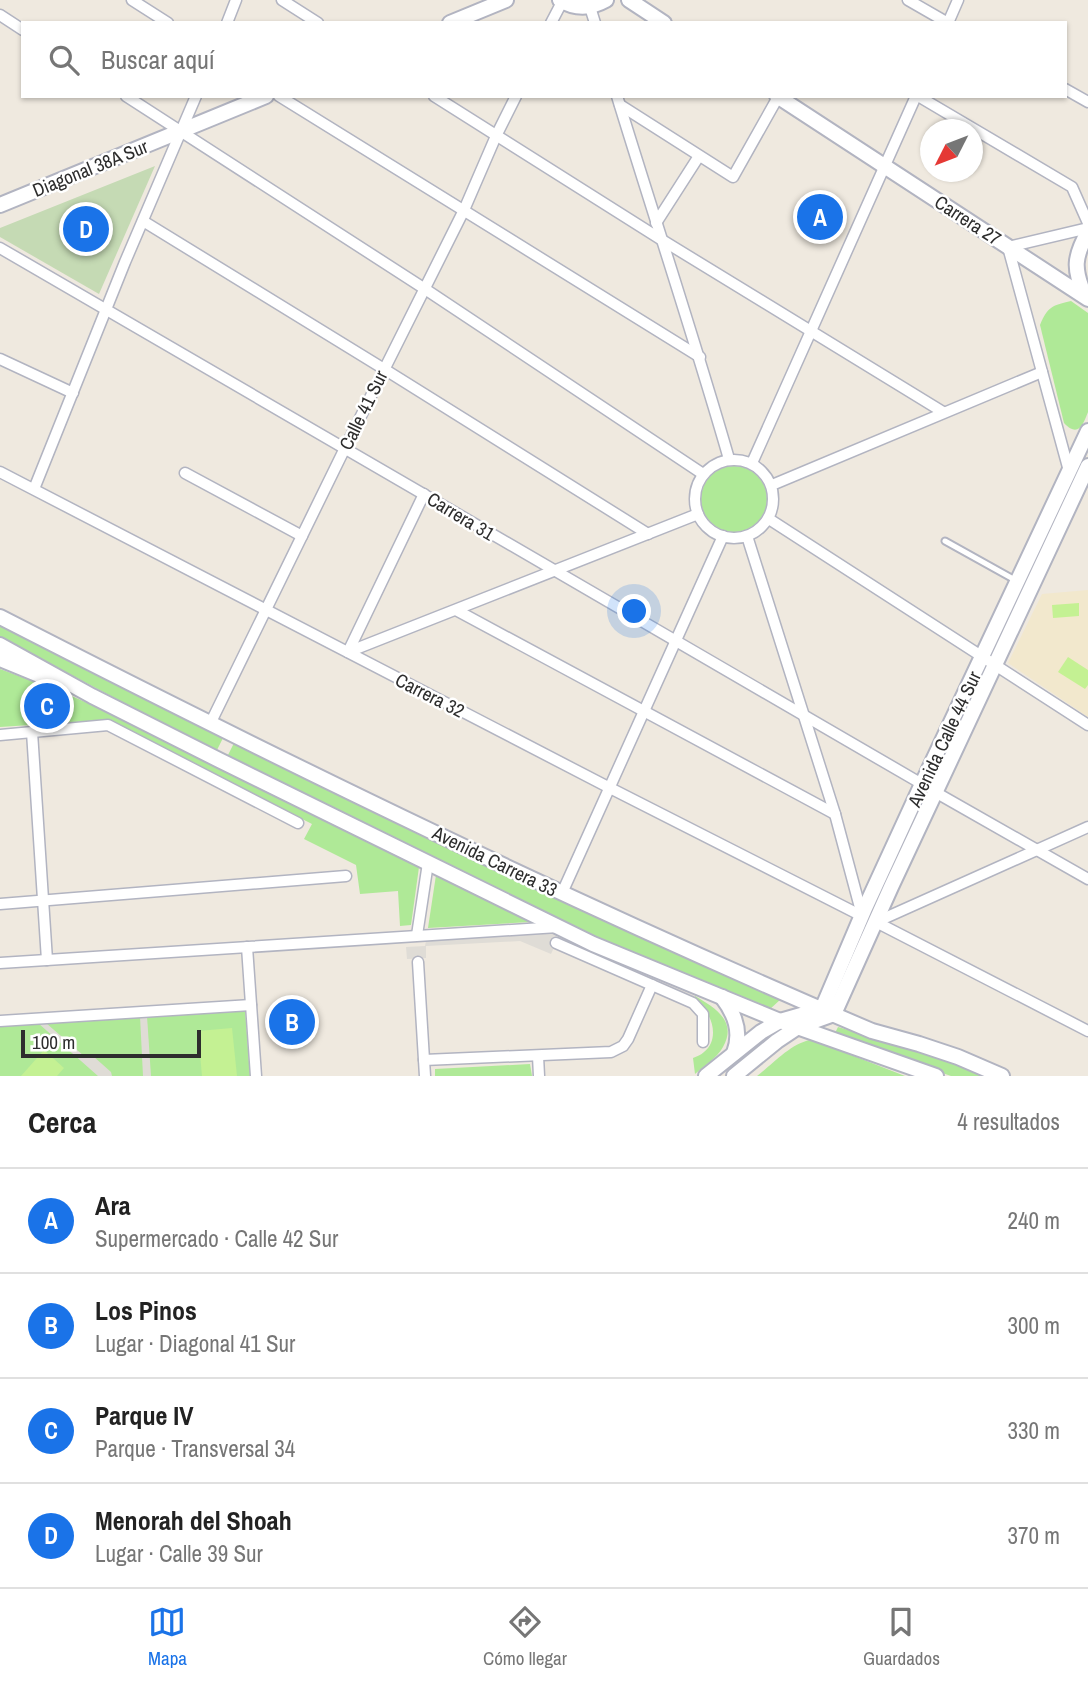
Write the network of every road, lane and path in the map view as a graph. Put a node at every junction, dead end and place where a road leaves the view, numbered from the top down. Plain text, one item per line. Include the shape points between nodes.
1 (132, 0) edge
2 (236, 0) edge
3 (282, 0) edge
4 (506, 0) edge
5 (606, 0) edge
6 (629, 0) edge
7 (908, 0) edge
8 (958, 0) edge
9 (561, 1) edge
10 (590, 7) junction
11 (0, 15) edge
12 (165, 21) edge
13 (228, 21) edge
14 (315, 21) edge
15 (455, 21) edge
16 (552, 21) edge
17 (594, 21) edge
18 (661, 21) edge
19 (945, 21) edge
20 (949, 21) edge
21 (21, 29) edge
22 (1067, 90) edge
23 (129, 98) edge
24 (195, 98) edge
25 (261, 98) edge
26 (282, 98) edge
27 (437, 98) edge
28 (515, 98) edge
29 (776, 98) edge
30 (779, 98) edge
31 (916, 98) edge
32 (920, 98) edge
33 (619, 101) edge
34 (1088, 102) edge
35 (180, 132) junction
36 (496, 136) junction
37 (699, 156) junction
38 (885, 167) junction
39 (0, 205) edge
40 (464, 210) junction
41 (142, 221) junction
42 (656, 223) junction
43 (1088, 223) edge
44 (1088, 230) edge
45 (662, 240) junction
46 (1008, 247) junction
47 (0, 248) edge
48 (425, 289) junction
49 (1086, 298) edge
50 (106, 309) junction
51 (811, 331) junction
52 (700, 357) junction
53 (0, 359) edge
54 (384, 369) junction
55 (1042, 372) junction
56 (73, 393) junction
57 (943, 412) junction
58 (1088, 431) edge
59 (345, 448) junction
60 (729, 459) junction
61 (752, 463) junction
62 (1088, 466) edge
63 (0, 471) edge
64 (1069, 471) junction
65 (185, 472) dead end
66 (703, 474) junction
67 (772, 485) junction
68 (34, 489) junction
69 (424, 494) junction
70 (698, 514) junction
71 (769, 519) junction
72 (648, 534) junction
73 (302, 536) junction
74 (723, 536) junction
75 (747, 536) junction
76 (945, 541) dead end
77 (555, 571) junction
78 (1017, 581) junction
79 (266, 610) junction
80 (456, 610) junction
81 (0, 617) edge
82 (676, 640) junction
83 (0, 645) edge
84 (348, 652) junction
85 (0, 659) edge
86 (988, 661) junction
87 (92, 695) junction
88 (645, 711) junction
89 (803, 714) junction
90 (210, 724) junction
91 (1088, 725) edge
92 (32, 733) junction
93 (0, 736) edge
94 (922, 784) junction
95 (610, 788) junction
96 (935, 792) junction
97 (835, 814) junction
98 (299, 823) dead end
99 (1088, 827) edge
100 (1037, 850) junction
101 (428, 863) junction
102 (346, 876) dead end
103 (1088, 879) edge
104 (562, 894) junction
105 (43, 901) junction
106 (0, 904) edge
107 (869, 919) junction
108 (559, 927) junction
109 (417, 935) junction
110 (556, 943) dead end
111 (247, 947) junction
112 (47, 960) junction
113 (418, 962) dead end
114 (0, 963) edge
115 (652, 985) junction
116 (721, 996) junction
117 (251, 1005) junction
118 (828, 1012) junction
119 (0, 1021) edge
120 (780, 1021) junction
121 (798, 1027) junction
122 (1088, 1031) edge
123 (703, 1042) dead end
124 (734, 1053) junction
125 (538, 1056) junction
126 (424, 1060) junction
127 (256, 1076) edge
128 (425, 1076) edge
129 (539, 1076) edge
130 (706, 1076) edge
131 (734, 1076) edge
132 (936, 1076) edge
133 (1002, 1076) edge

1 - 12 street
2 - 13 street
3 - 14 street
4 - 15 main road
5 - 10 main road
6 - 18 main road
7 - 19 street
8 - 20 street
9 - 10 main road
9 - 16 street
10 - 17 street
11 - 21 street
22 - 34 street
23 - 35 street
24 - 35 street
25 - 35 main road, Diagonal 38A Sur
26 - 40 street
27 - 36 street
28 - 36 street, Calle 41 Sur
29 - 37 street via 733,177
30 - 38 main road, Carrera 27
31 - 38 street
32 - 43 street via 1072,187
33 - 37 street
33 - 42 street
35 - 39 main road, Diagonal 38A Sur
35 - 41 street
35 - 48 street
36 - 40 street, Calle 41 Sur
36 - 45 street
37 - 42 street
38 - 46 main road, Carrera 27
38 - 51 street
40 - 48 street, Calle 41 Sur
40 - 52 street
41 - 50 street
41 - 54 street
42 - 45 street
44 - 46 street
44 - 49 main road via 1076,258
45 - 51 street
45 - 52 street
46 - 49 main road, Carrera 27
46 - 55 street
47 - 50 street, Carrera 31
48 - 54 street, Calle 41 Sur
48 - 66 street
50 - 56 street
50 - 59 street, Carrera 31
51 - 57 street
51 - 61 street
52 - 60 street
53 - 56 street
54 - 59 street, Calle 41 Sur
54 - 72 street
55 - 57 street
55 - 64 street
56 - 68 street
57 - 67 street
58 - 64 main road, Avenida Calle 44 Sur
59 - 69 street, Carrera 31
59 - 73 street, Calle 41 Sur
60 - 61 street
60 - 66 street
61 - 67 street
62 - 86 main road, Avenida Calle 44 Sur
63 - 68 street, Carrera 32
64 - 78 main road, Avenida Calle 44 Sur
65 - 73 street
66 - 70 street via 695,493
67 - 71 street
68 - 79 street, Carrera 32
69 - 77 street, Carrera 31
69 - 84 street
70 - 72 street
70 - 74 street via 713,532
71 - 75 street
71 - 86 street
72 - 77 street
73 - 79 street, Calle 41 Sur
74 - 75 street
74 - 82 street
75 - 89 street
76 - 78 lane
77 - 80 street
77 - 82 street, Carrera 31
78 - 86 main road, Avenida Calle 44 Sur
79 - 84 street, Carrera 32
79 - 90 street, Calle 41 Sur
80 - 84 street
80 - 88 street
81 - 90 main road, Avenida Carrera 33
82 - 88 street
82 - 89 street, Carrera 31
83 - 87 main road, Avenida Carrera 33
84 - 95 street, Carrera 32
85 - 87 main road
86 - 91 street
86 - 94 main road, Avenida Calle 44 Sur
86 - 96 main road, Avenida Calle 44 Sur
87 - 101 main road, Avenida Carrera 33
88 - 95 street
88 - 97 street
89 - 94 street, Carrera 31
89 - 97 street
90 - 104 main road, Avenida Carrera 33
92 - 93 street
92 - 98 street via 108,725
92 - 105 street
94 - 107 main road, Avenida Calle 44 Sur
95 - 104 street
95 - 107 street, Carrera 32
96 - 100 street
96 - 107 main road, Avenida Calle 44 Sur
97 - 107 street
99 - 100 street
100 - 103 street
100 - 107 street
101 - 108 main road, Avenida Carrera 33
101 - 109 street
102 - 105 street
104 - 118 main road, Avenida Carrera 33
105 - 106 street
105 - 112 street
107 - 118 main road, Avenida Calle 44 Sur
107 - 122 street, Carrera 32
108 - 109 street
108 - 116 main road, Avenida Carrera 33
109 - 111 street
110 - 115 street
111 - 112 street
111 - 117 street
112 - 114 street
113 - 126 street
115 - 123 street via 699,1008
115 - 125 street via 618,1050
116 - 120 main road, Avenida Carrera 33
116 - 124 main road via 738,1032
117 - 119 street
117 - 127 street
118 - 120 main road
118 - 121 main road
118 - 133 main road, Avenida Carrera 33
120 - 121 main road, Avenida Carrera 33
120 - 124 main road
121 - 131 main road
121 - 132 main road, Avenida Carrera 33
124 - 130 main road
125 - 126 street
125 - 129 street
126 - 128 street

